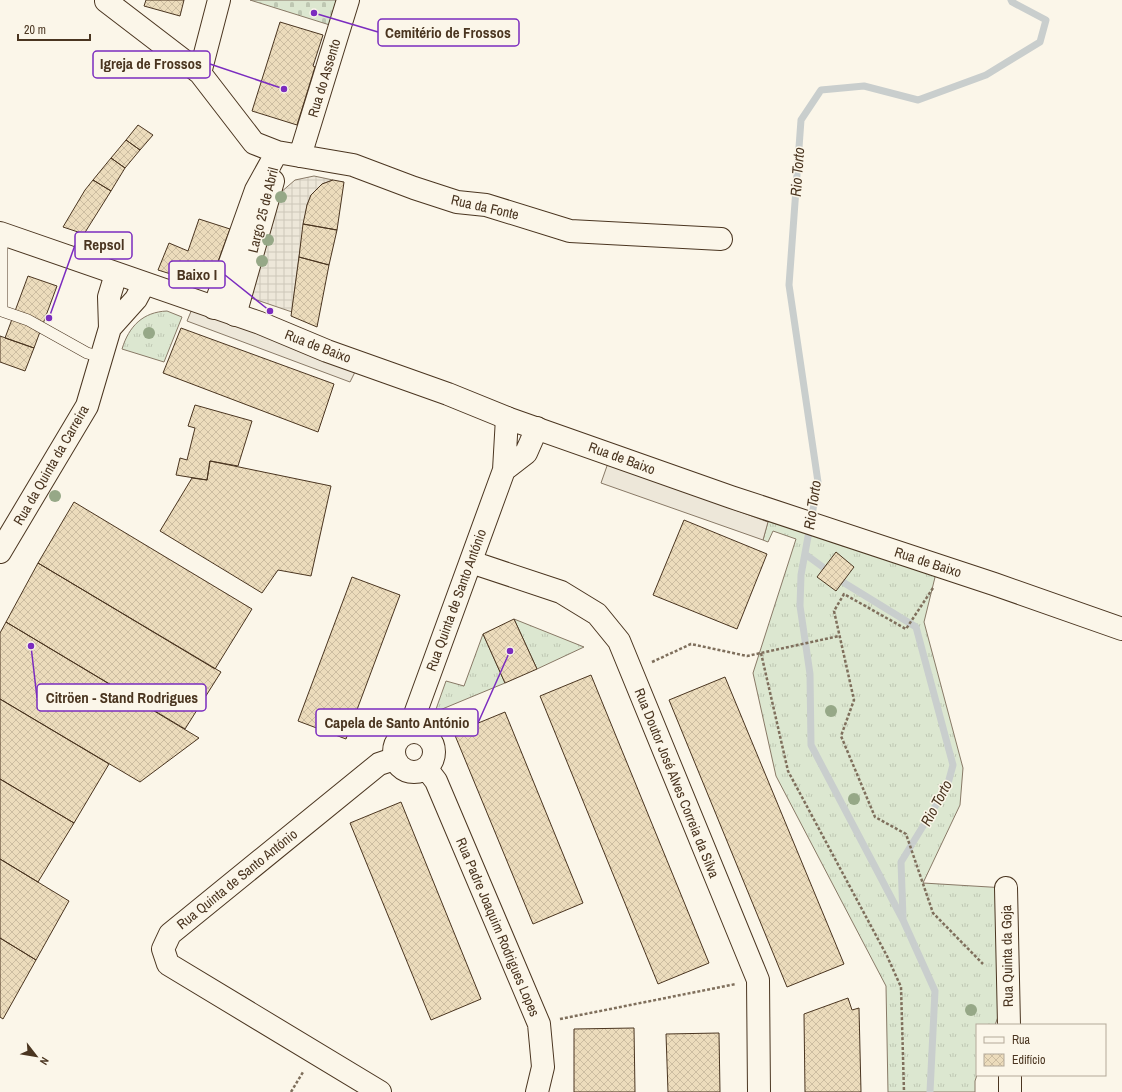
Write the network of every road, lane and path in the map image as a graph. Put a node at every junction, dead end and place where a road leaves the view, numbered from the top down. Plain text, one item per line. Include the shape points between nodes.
1 (219, 0) edge
2 (348, 0) edge
3 (106, 1) dead end
4 (200, 73) junction
5 (277, 152) junction
6 (300, 156) junction
7 (1, 233) edge
8 (721, 239) dead end
9 (128, 278) junction
10 (214, 308) junction
11 (235, 315) junction
12 (110, 328) junction
13 (102, 356) junction
14 (507, 418) junction
15 (537, 428) junction
16 (504, 470) junction
17 (0, 552) edge
18 (471, 562) junction
19 (934, 586) dead end
20 (1122, 629) edge
21 (839, 636) junction
22 (761, 653) junction
23 (632, 671) junction
24 (414, 732) junction
25 (394, 759) junction
26 (426, 768) junction
27 (1006, 888) dead end
28 (758, 980) junction
29 (1008, 990) junction
30 (539, 1024) junction
31 (1009, 1024) edge
32 (1010, 1076) edge
33 (380, 1092) edge
34 (537, 1092) edge
35 (759, 1092) edge
36 (904, 1092) edge
37 (1010, 1092) edge

1 - 4 street
2 - 6 street, Rua do Assento
3 - 4 street, Rua da Fonte
4 - 5 street, Rua da Fonte via 254,142
5 - 6 street, Rua da Fonte
5 - 10 street, Largo 25 de Abril via 256,190
5 - 11 street, Largo 25 de Abril via 270,194
6 - 8 street, Rua da Fonte via 353,165 457,202 486,205 570,231
7 - 9 street, Rua de Baixo
7 - 13 lane via 2,311 28,320 87,353
9 - 10 street, Rua de Baixo
9 - 12 street, Rua da Quinta da Carreira via 109,297
9 - 12 street, Rua da Quinta da Carreira via 136,299
10 - 11 street, Rua de Baixo
11 - 14 street, Rua de Baixo
12 - 13 street, Rua da Quinta da Carreira
13 - 17 street, Rua da Quinta da Carreira via 87,406
14 - 15 street, Rua de Baixo
14 - 16 street, Rua Quinta de Santo António
15 - 16 street via 526,454
15 - 20 street, Rua de Baixo
16 - 18 street, Rua Quinta de Santo António
18 - 23 street, Rua Doutor José Alves Correia da Silva via 561,592 597,614 619,641
18 - 24 street, Rua Quinta de Santo António via 415,714
19 - 21 path via 906,629 844,594 834,611
21 - 22 path
21 - 29 path via 854,700 841,736 875,817 906,834 933,913
22 - 23 path via 747,656 692,644
22 - 36 path via 788,772 887,956 901,987
23 - 28 street, Rua Doutor José Alves Correia da Silva
24 - 25 street via 397,740 394,746
24 - 26 street via 425,736 433,746 433,758
25 - 26 street via 408,772
25 - 33 street, Rua Quinta de Santo António via 379,764 170,934 163,950 168,964
26 - 30 street, Rua Padre Joaquim Rodrigues Lopes via 436,781
27 - 29 street, Rua Quinta da Goja
28 - 30 path
28 - 35 street, Rua Doutor José Alves Correia da Silva
29 - 31 street, Rua Quinta da Goja
30 - 34 street, Rua Padre Joaquim Rodrigues Lopes via 543,1067
32 - 37 street

